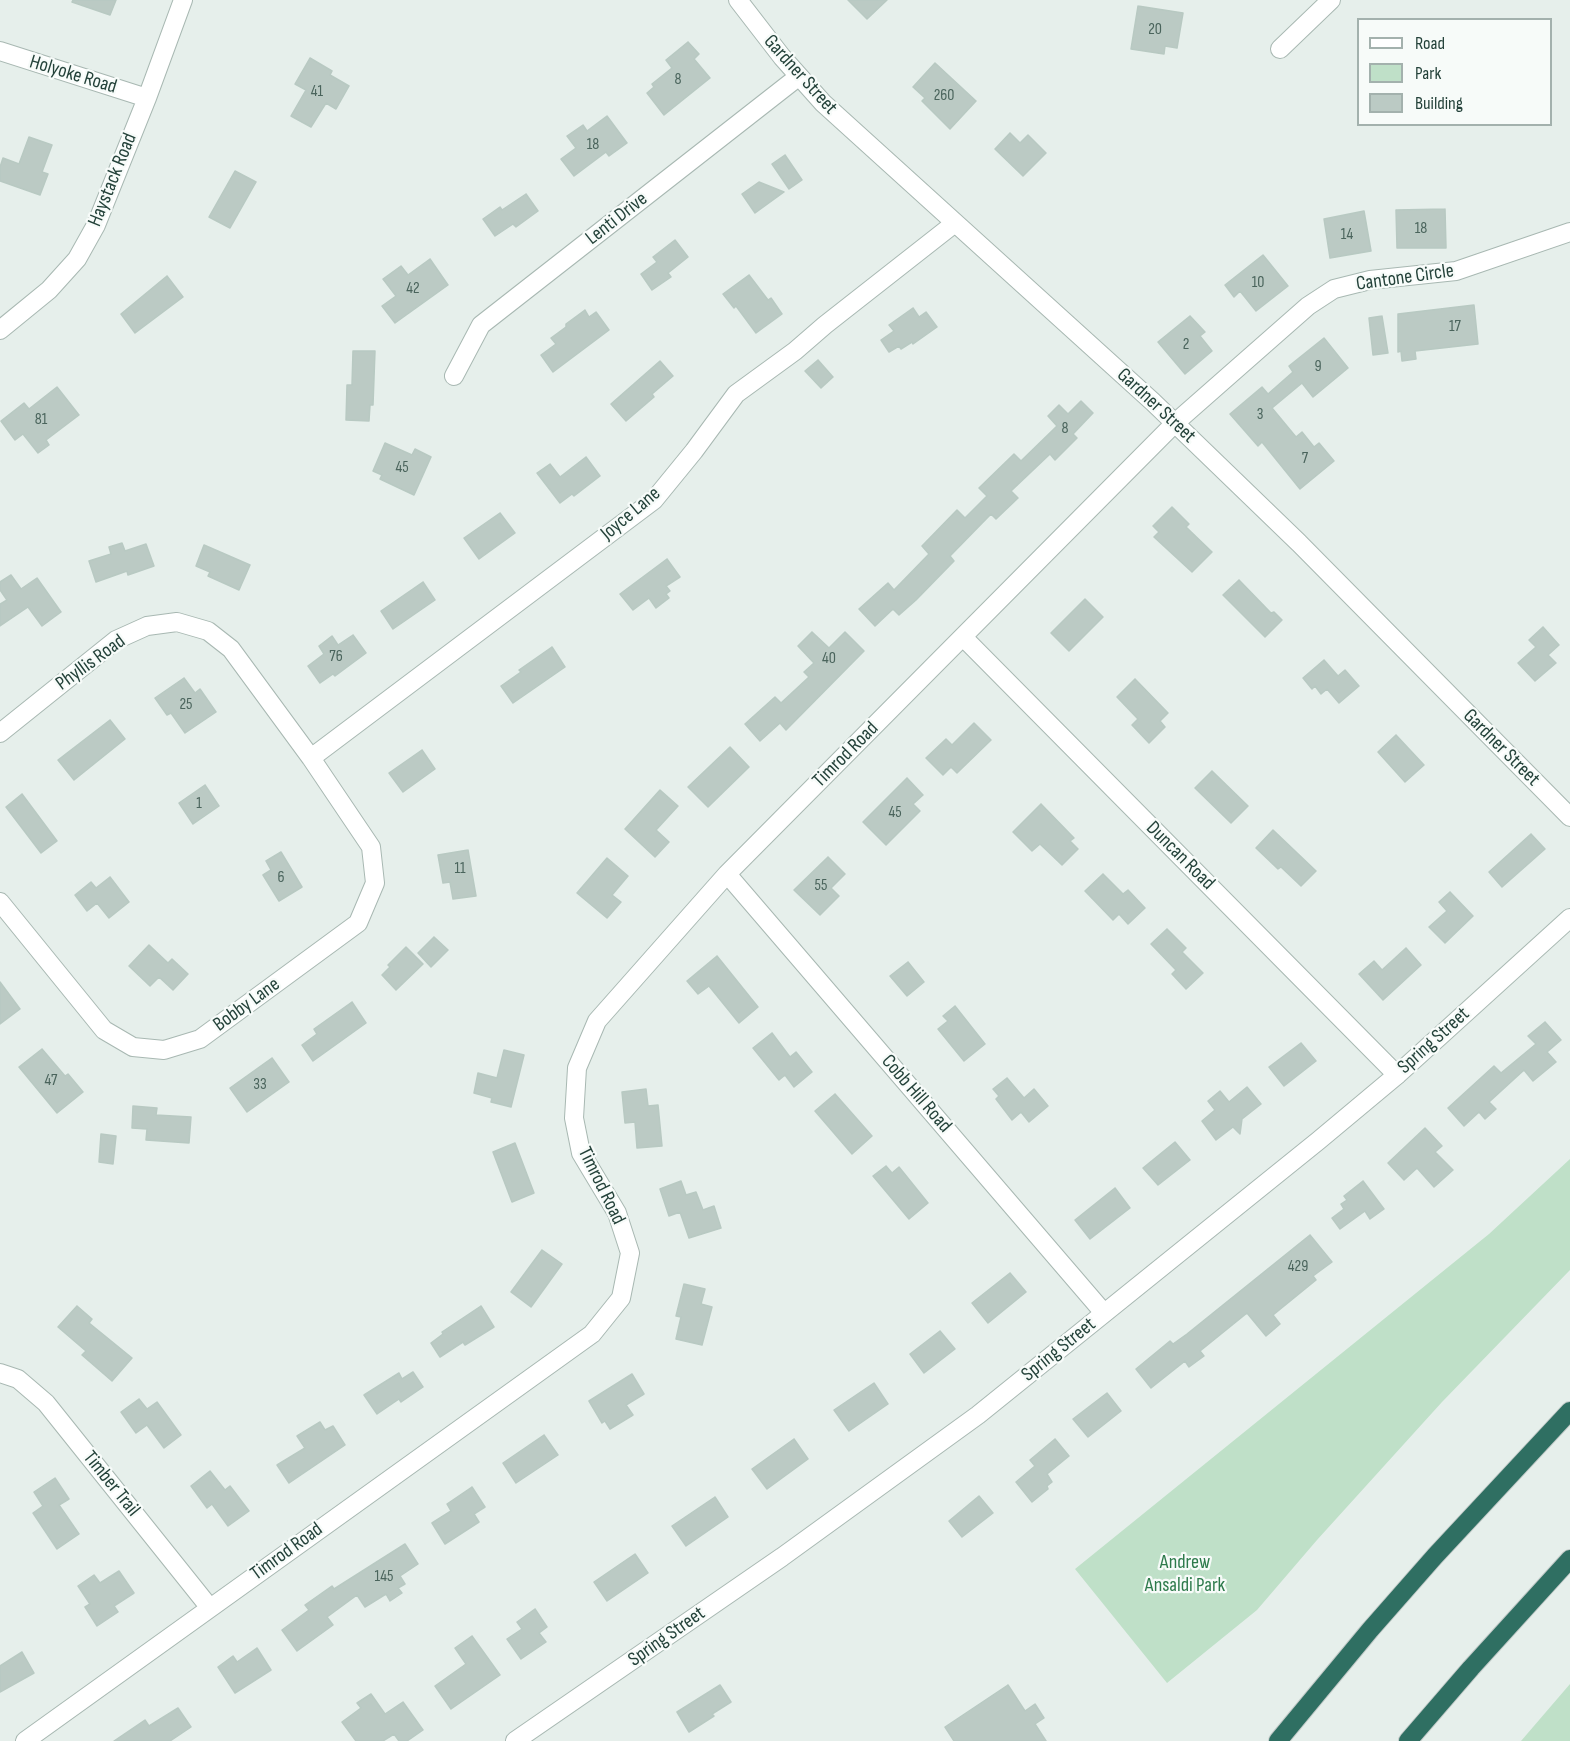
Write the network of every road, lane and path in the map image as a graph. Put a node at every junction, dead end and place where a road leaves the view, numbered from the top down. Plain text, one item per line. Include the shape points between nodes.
1 (183, 0) edge
2 (738, 0) edge
3 (1330, 0) edge
4 (1280, 49) dead end
5 (0, 51) edge
6 (798, 77) junction
7 (147, 98) junction
8 (955, 223) junction
9 (1570, 232) edge
10 (0, 330) edge
11 (454, 375) dead end
12 (1174, 423) junction
13 (964, 638) junction
14 (0, 733) edge
15 (311, 758) junction
16 (1570, 817) edge
17 (728, 874) junction
18 (0, 902) edge
19 (1570, 918) edge
20 (1397, 1075) junction
21 (1104, 1313) junction
22 (0, 1373) edge
23 (1570, 1411) edge
24 (1570, 1559) edge
25 (210, 1608) junction
26 (25, 1741) edge
27 (515, 1741) edge
28 (1278, 1741) edge
29 (1408, 1741) edge

1 - 7 street, Haystack Road
2 - 6 street, Gardner Street
3 - 4 street
5 - 7 street, Holyoke Road
6 - 8 street, Gardner Street
6 - 11 street, Lenti Drive via 481,325
7 - 10 street, Haystack Road via 96,225 77,259 49,291
8 - 12 street, Gardner Street
8 - 15 street, Joyce Lane via 795,351 736,393 654,500
9 - 12 street, Cantone Circle via 1456,272 1370,280 1334,289 1308,306
12 - 13 street, Timrod Road
12 - 16 street, Gardner Street via 1299,543
13 - 17 street, Timrod Road
13 - 20 street, Duncan Road
14 - 15 street, Phyllis Road via 116,640 147,626 177,622 208,631 231,649
15 - 18 street, Bobby Lane via 371,847 375,883 358,923 200,1039 164,1050 133,1047 104,1030
17 - 21 street, Cobb Hill Road
17 - 25 street, Timrod Road via 597,1021 577,1068 574,1118 581,1153 617,1213 630,1253 621,1298 592,1334
19 - 20 street, Spring Street
20 - 21 street, Spring Street
21 - 27 street, Spring Street via 908,1468
22 - 25 street, Timber Trail via 18,1379 46,1403
23 - 28 highway via 1435,1556
24 - 29 highway
25 - 26 street, Timrod Road

